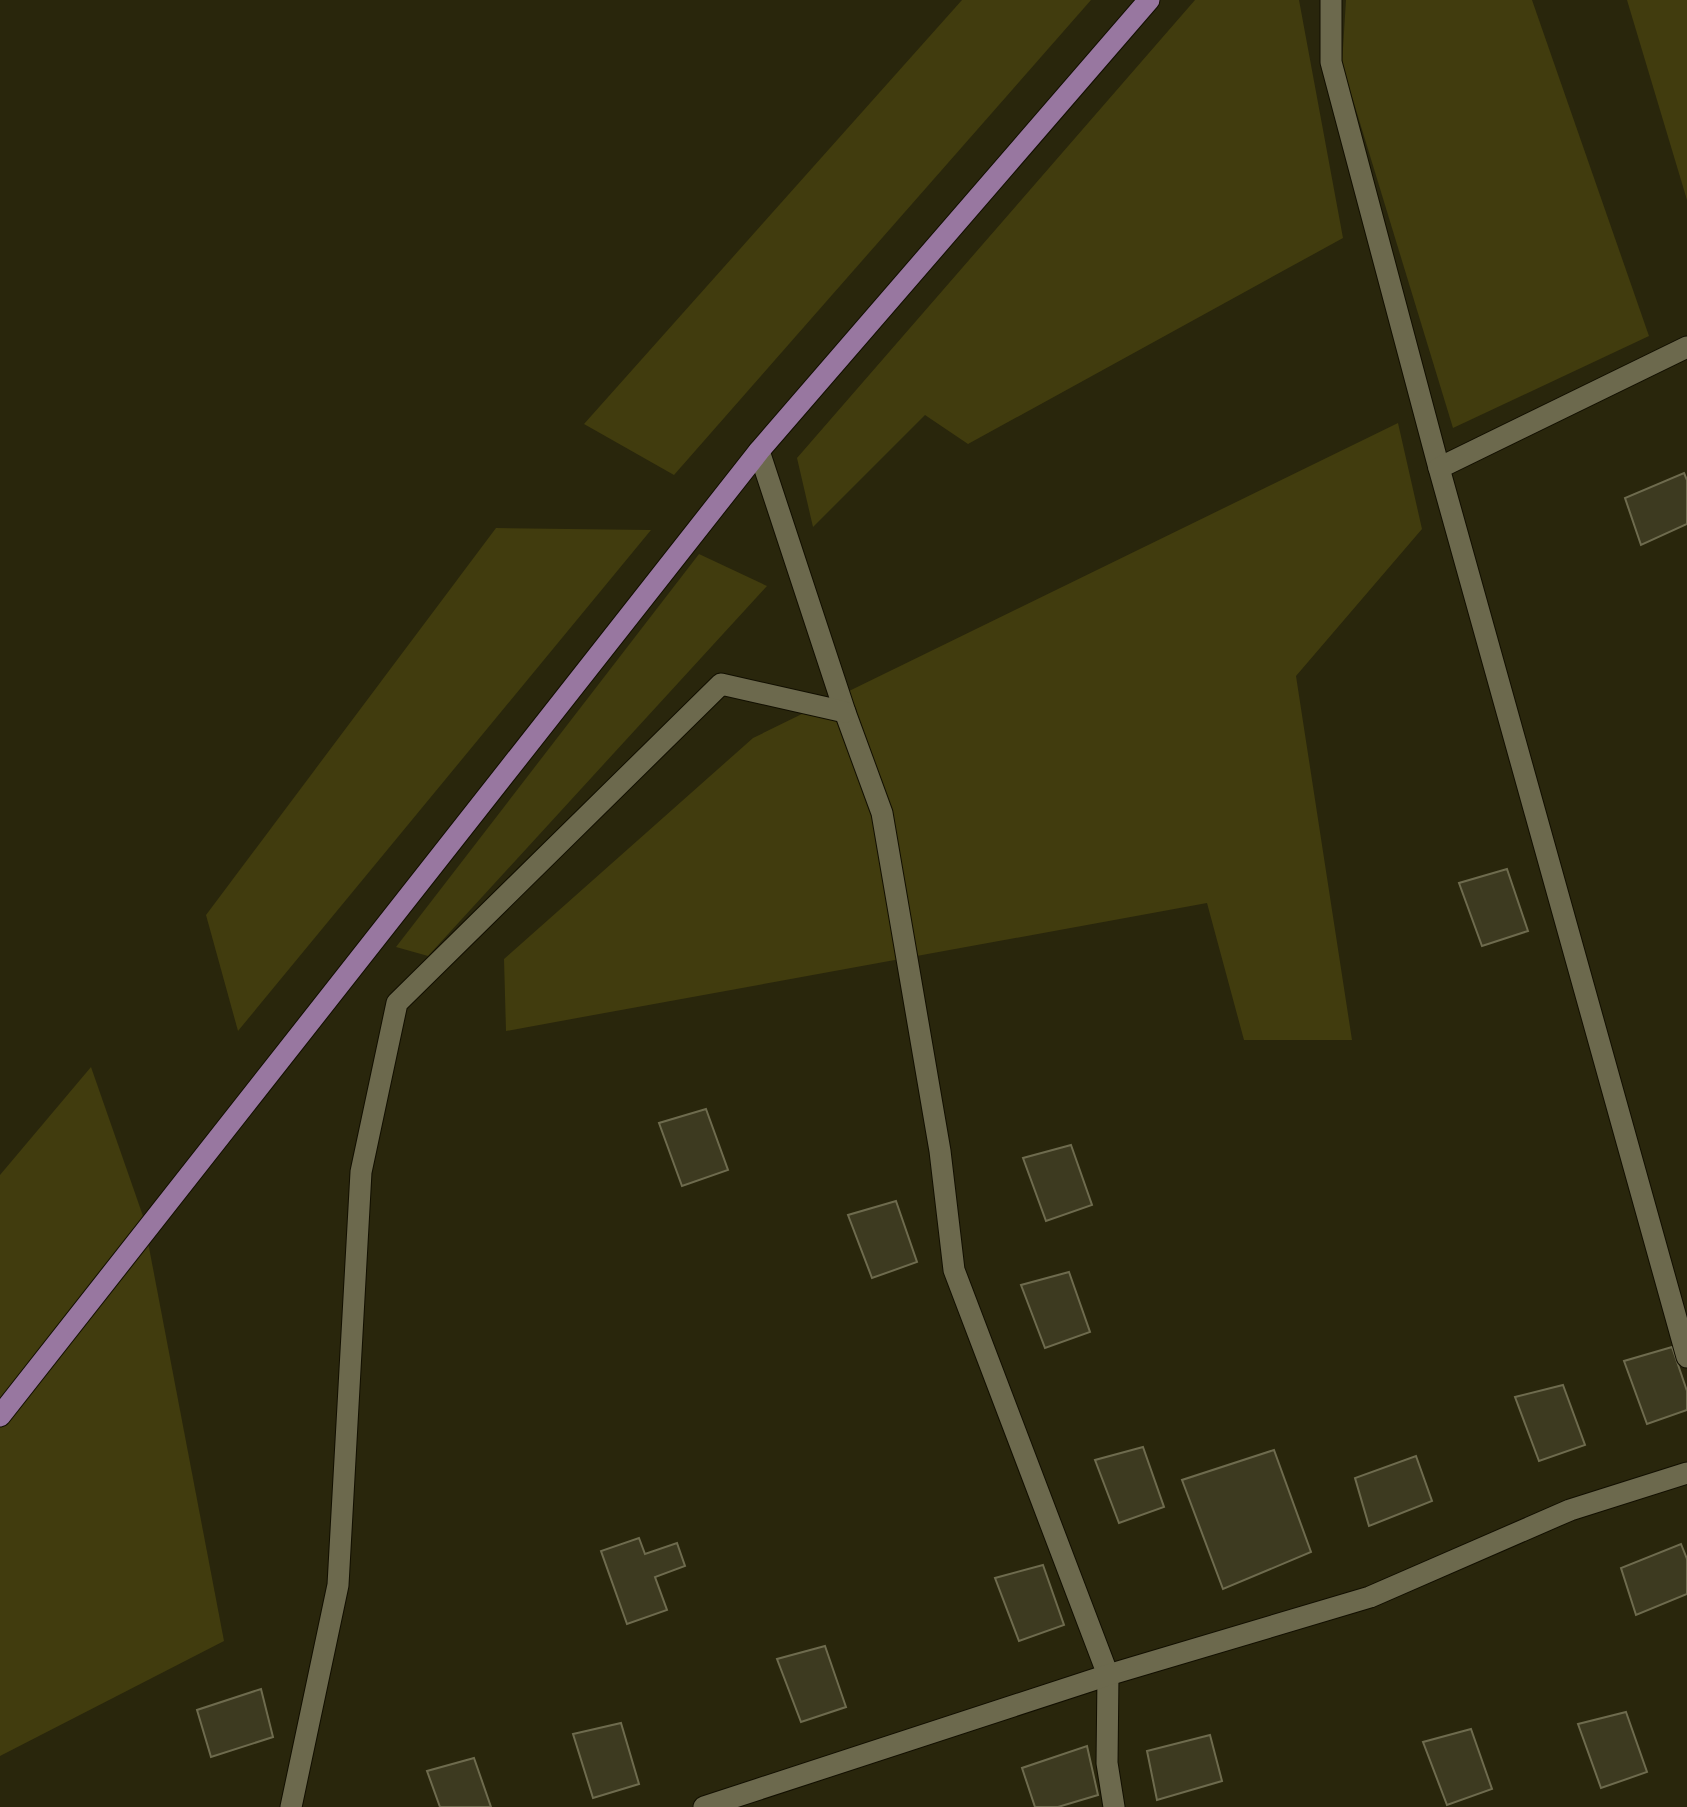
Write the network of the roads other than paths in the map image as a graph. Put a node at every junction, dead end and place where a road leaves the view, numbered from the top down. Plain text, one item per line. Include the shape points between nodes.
1 (1149, 0) edge
2 (1331, 0) edge
3 (1687, 347) edge
4 (759, 451) junction
5 (1439, 468) junction
6 (845, 712) junction
7 (1687, 1357) edge
8 (0, 1416) edge
9 (1687, 1473) edge
10 (1108, 1675) junction
11 (291, 1807) edge
12 (704, 1807) edge
13 (1114, 1807) edge

1 - 4 main road
2 - 5 street via 1331,62
3 - 5 street
4 - 6 street
4 - 8 main road
5 - 7 street
6 - 10 street via 882,813 940,1151 954,1270
6 - 11 street via 721,684 397,1003 360,1172 338,1585
9 - 10 street via 1570,1510 1370,1597
10 - 12 street
10 - 13 street via 1107,1763

